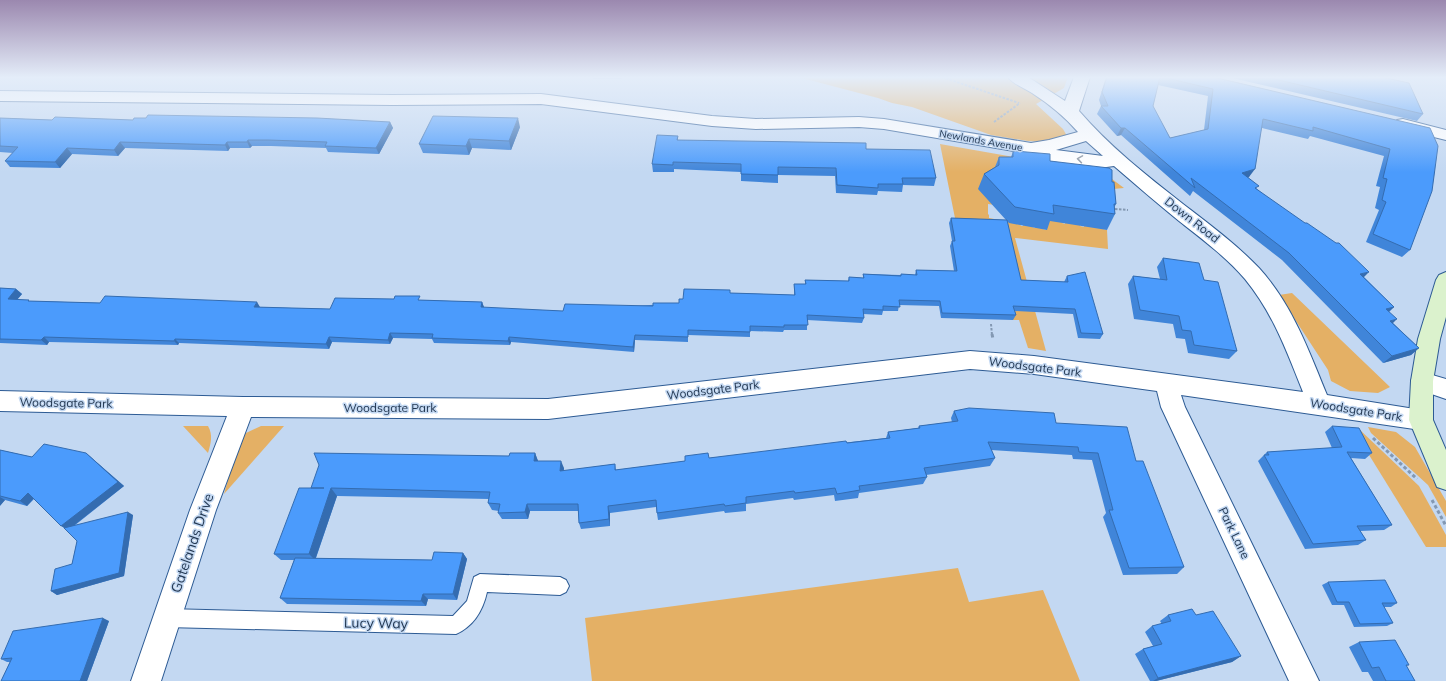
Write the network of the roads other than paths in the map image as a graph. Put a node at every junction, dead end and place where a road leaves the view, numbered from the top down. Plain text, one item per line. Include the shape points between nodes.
1 (617, 109) edge
2 (1065, 109) edge
3 (1071, 109) edge
4 (1070, 112) junction
5 (1385, 120) edge
6 (1090, 134) junction
7 (1446, 134) edge
8 (1028, 148) junction
9 (1118, 160) junction
10 (1446, 280) edge
11 (1422, 381) junction
12 (1167, 384) junction
13 (1446, 389) edge
14 (0, 401) edge
15 (1330, 405) junction
16 (243, 407) junction
17 (1421, 420) junction
18 (1446, 479) edge
19 (560, 586) dead end
20 (166, 618) junction
21 (146, 681) edge
22 (1304, 681) edge

1 - 8 street, Newlands Avenue via 756,124 884,124
2 - 4 street, Down Road
3 - 4 street
4 - 6 street, Down Road
5 - 7 street
6 - 8 street, Newlands Avenue via 1050,146
6 - 9 street, Down Road
9 -> 8 street, Newlands Avenue via 1099,162 1050,155
9 - 15 street, Down Road via 1220,242 1252,274 1275,306
10 - 11 street via 1429,339
11 - 13 street
11 - 17 street
12 - 15 street, Woodsgate Park
12 - 16 street, Woodsgate Park via 1034,365 970,360 548,409
12 - 22 street, Park Lane via 1173,407
14 - 16 street, Woodsgate Park
15 - 17 street, Woodsgate Park
16 - 20 street, Gatelands Drive via 203,510
17 - 18 street
19 - 20 lane, Lucy Way via 480,583 476,605 470,614 456,624
20 - 21 street, Gatelands Drive

